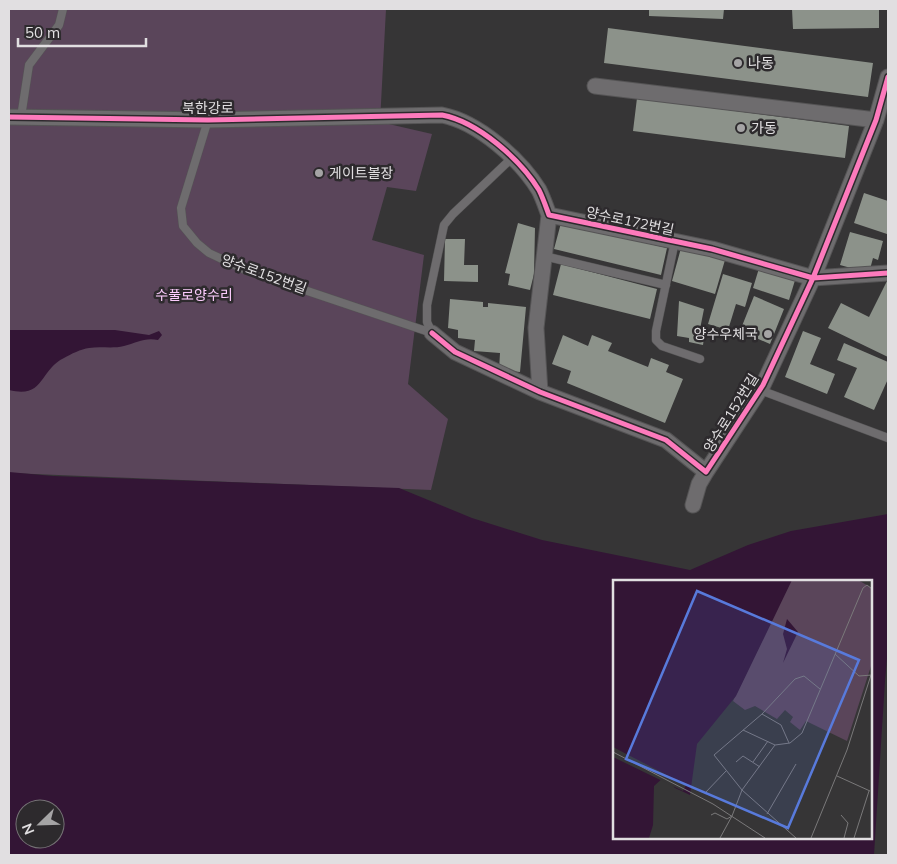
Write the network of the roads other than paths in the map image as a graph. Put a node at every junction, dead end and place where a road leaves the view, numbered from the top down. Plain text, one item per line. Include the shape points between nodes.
1 (63, 9) edge
2 (888, 77) edge
3 (595, 86) dead end
4 (15, 118) edge
5 (208, 120) junction
6 (876, 120) junction
7 (512, 157) junction
8 (549, 215) junction
9 (675, 241) junction
10 (544, 256) junction
11 (888, 273) edge
12 (813, 278) junction
13 (666, 285) junction
14 (432, 333) junction
15 (700, 359) dead end
16 (760, 390) junction
17 (540, 392) junction
18 (888, 438) edge
19 (706, 472) junction
20 (693, 506) dead end

1 - 4 lane via 58,25 29,65
2 - 6 street, 양수로152번길
3 - 6 street
4 - 5 street, 북한강로
5 - 7 street, 북한강로 via 431,114 452,117 468,125
5 - 14 lane, 양수로152번길 via 181,208 183,226 197,243 209,253 245,270
6 - 12 street, 양수로152번길
7 - 8 street via 538,188
7 - 14 lane via 444,225 428,305 427,322
8 - 9 street, 양수로172번길
8 - 10 street
9 - 12 street, 양수로172번길 via 732,253
9 - 13 lane, 양수로172번길
10 - 13 lane
10 - 17 street via 536,328
11 - 12 street, 양수로172번길
12 - 16 street, 양수로152번길
13 - 15 lane, 양수로172번길 via 656,331 657,342
14 - 17 street, 양수로152번길 via 455,352
16 - 18 lane, 양수로152번길
16 - 19 street, 양수로152번길
17 - 19 street, 양수로152번길 via 666,440
19 - 20 street, 양수로152번길

